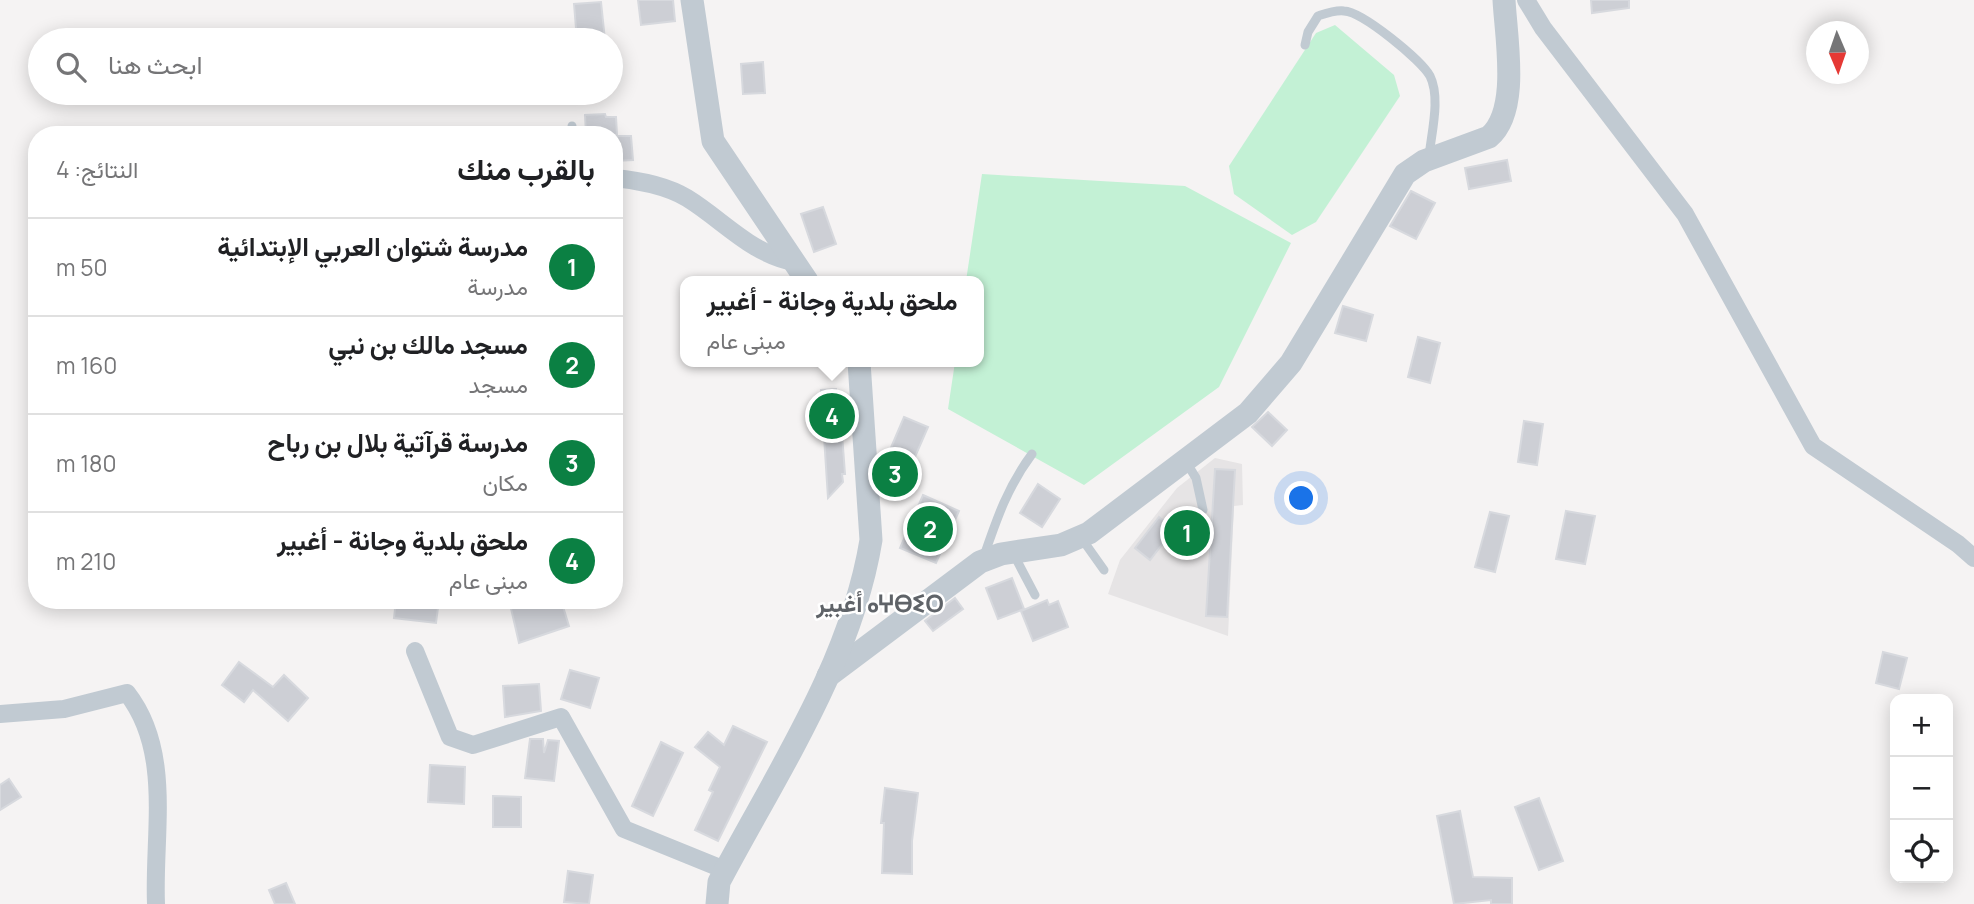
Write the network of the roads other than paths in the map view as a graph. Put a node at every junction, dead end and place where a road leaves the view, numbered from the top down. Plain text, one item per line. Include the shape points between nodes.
1 (692, 0) edge
2 (1504, 0) edge
3 (1527, 0) edge
4 (1305, 45) dead end
5 (1429, 159) junction
6 (623, 179) edge
7 (801, 275) edge
8 (859, 367) edge
9 (1032, 454) dead end
10 (1186, 462) junction
11 (1203, 510) dead end
12 (1081, 537) junction
13 (1012, 552) junction
14 (1974, 558) edge
15 (983, 561) junction
16 (1104, 570) dead end
17 (1035, 595) dead end
18 (415, 651) dead end
19 (828, 676) junction
20 (0, 714) edge
21 (725, 870) junction
22 (156, 904) edge
23 (717, 904) edge

1 - 7 street via 713,141
2 - 5 street via 1508,107 1504,118 1489,137
3 - 14 street via 1543,28 1685,214 1813,446
4 - 5 lane via 1318,16 1347,10 1394,40 1430,75 1434,93
5 - 10 street via 1396,184 1279,381 1230,429
6 - 7 street via 686,198
8 - 19 street via 871,540 867,566
9 - 15 lane via 1001,504
10 - 11 lane via 1196,478
10 - 12 street
12 - 13 street via 1061,545
12 - 16 lane
13 - 15 street
13 - 17 lane
15 - 19 street
18 - 21 street via 450,737 473,745 561,717 624,829
19 - 21 street
20 - 22 street via 64,709 127,693 142,713 159,796
21 - 23 street

